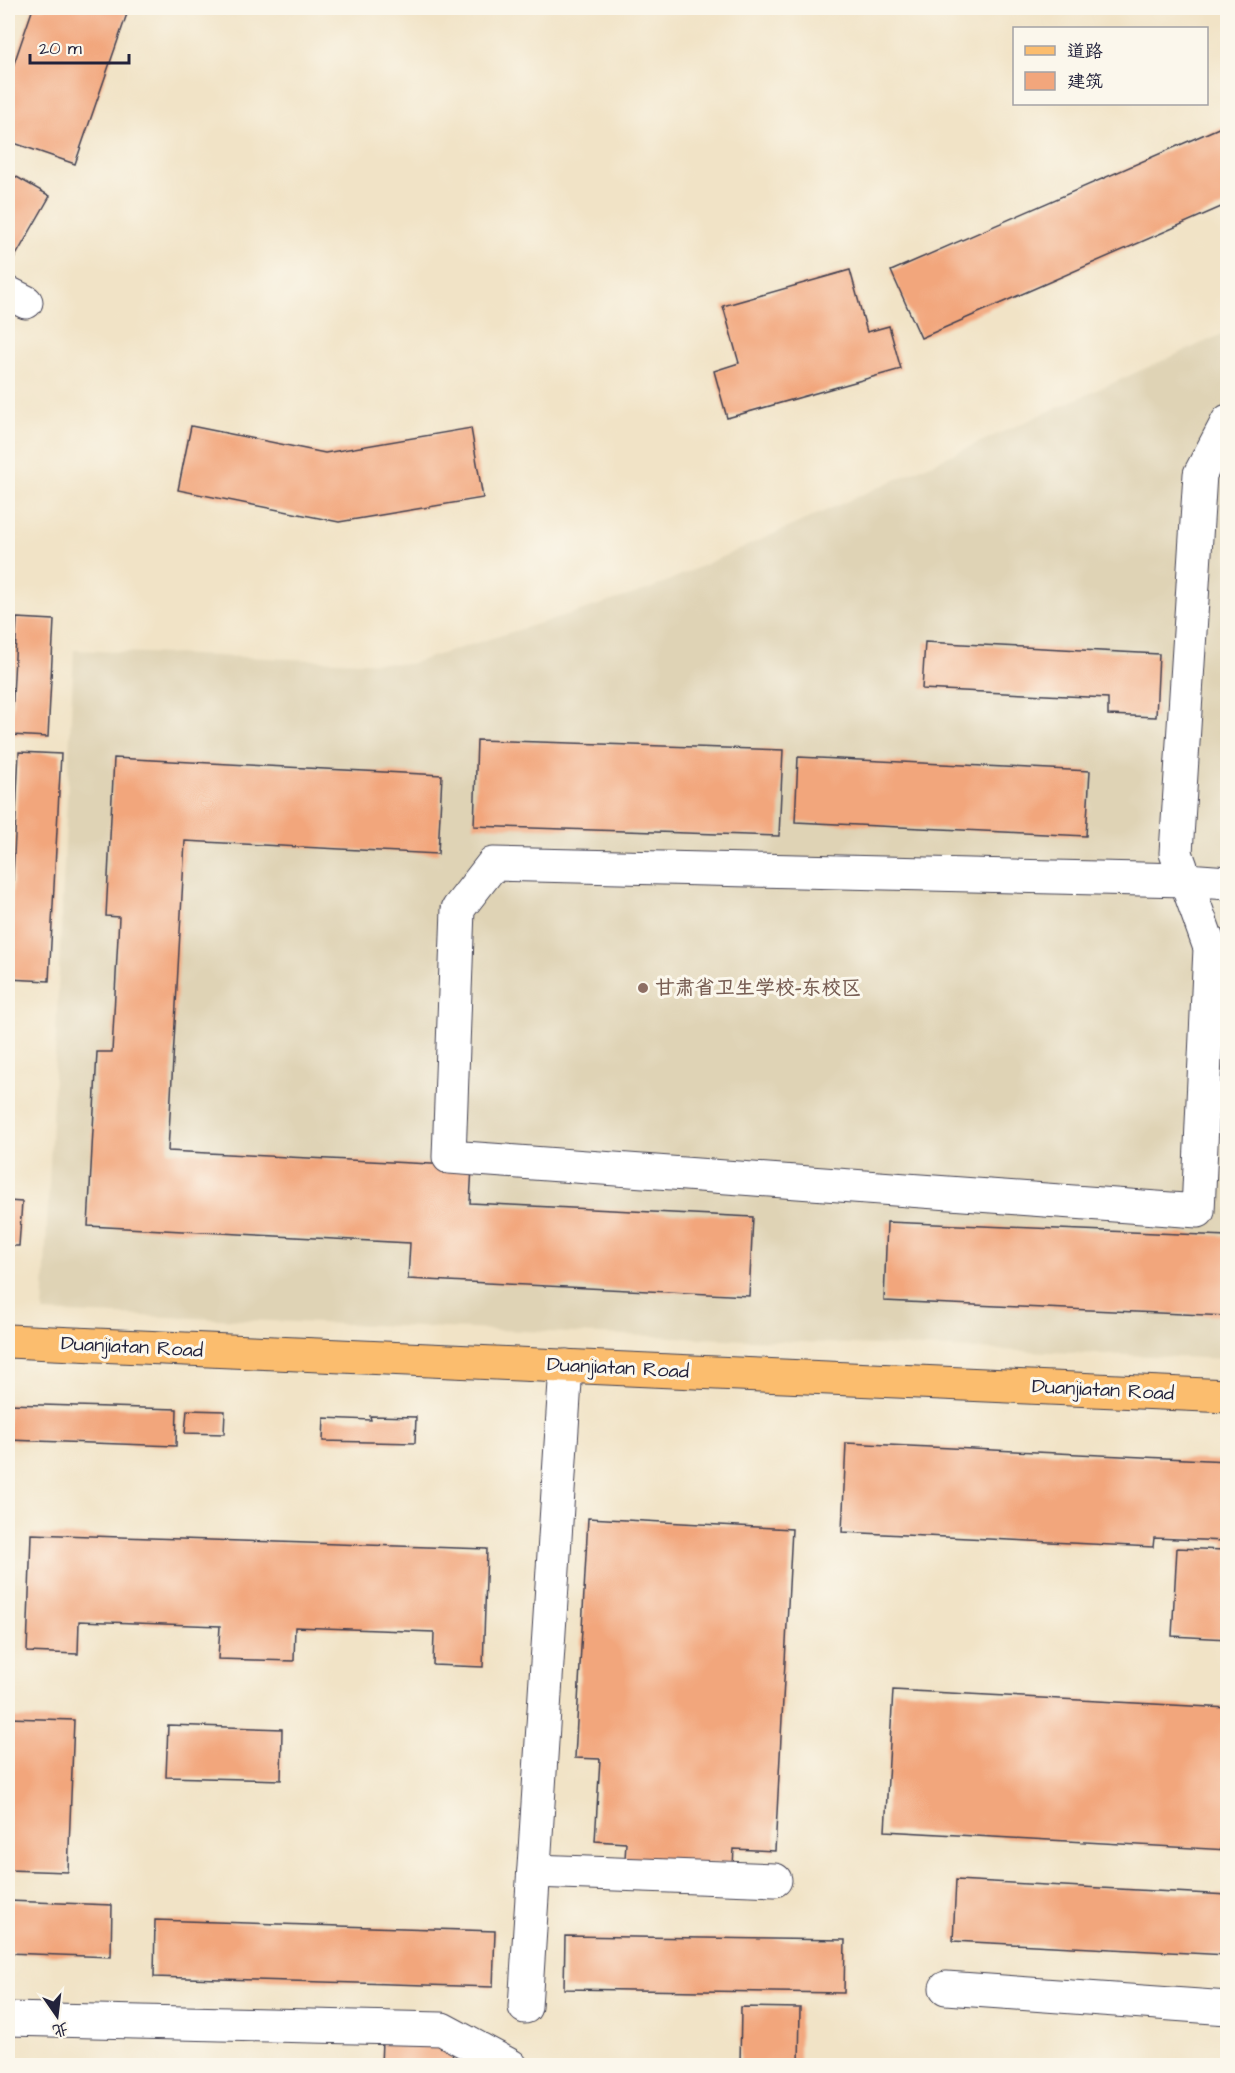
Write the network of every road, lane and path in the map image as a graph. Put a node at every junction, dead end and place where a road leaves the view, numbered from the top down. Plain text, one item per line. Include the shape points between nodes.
1 (1227, 421) edge
2 (1214, 475) edge
3 (1186, 880) junction
4 (1227, 883) edge
5 (8, 1341) edge
6 (566, 1366) junction
7 (1227, 1396) edge
8 (534, 1871) junction
9 (775, 1880) dead end
10 (946, 1988) dead end
11 (525, 2007) dead end
12 (1227, 2008) edge
13 (8, 2019) edge
14 (511, 2066) edge

1 - 2 street
2 - 3 street via 1176,853
3 - 3 street via 1210,948 1198,1211 450,1157 458,909 493,864
3 - 4 street
5 - 6 main road, Duanjiatan Road
6 - 7 main road, Duanjiatan Road
6 - 8 street
8 - 9 street
8 - 11 street
10 - 12 street
13 - 14 street via 442,2029

